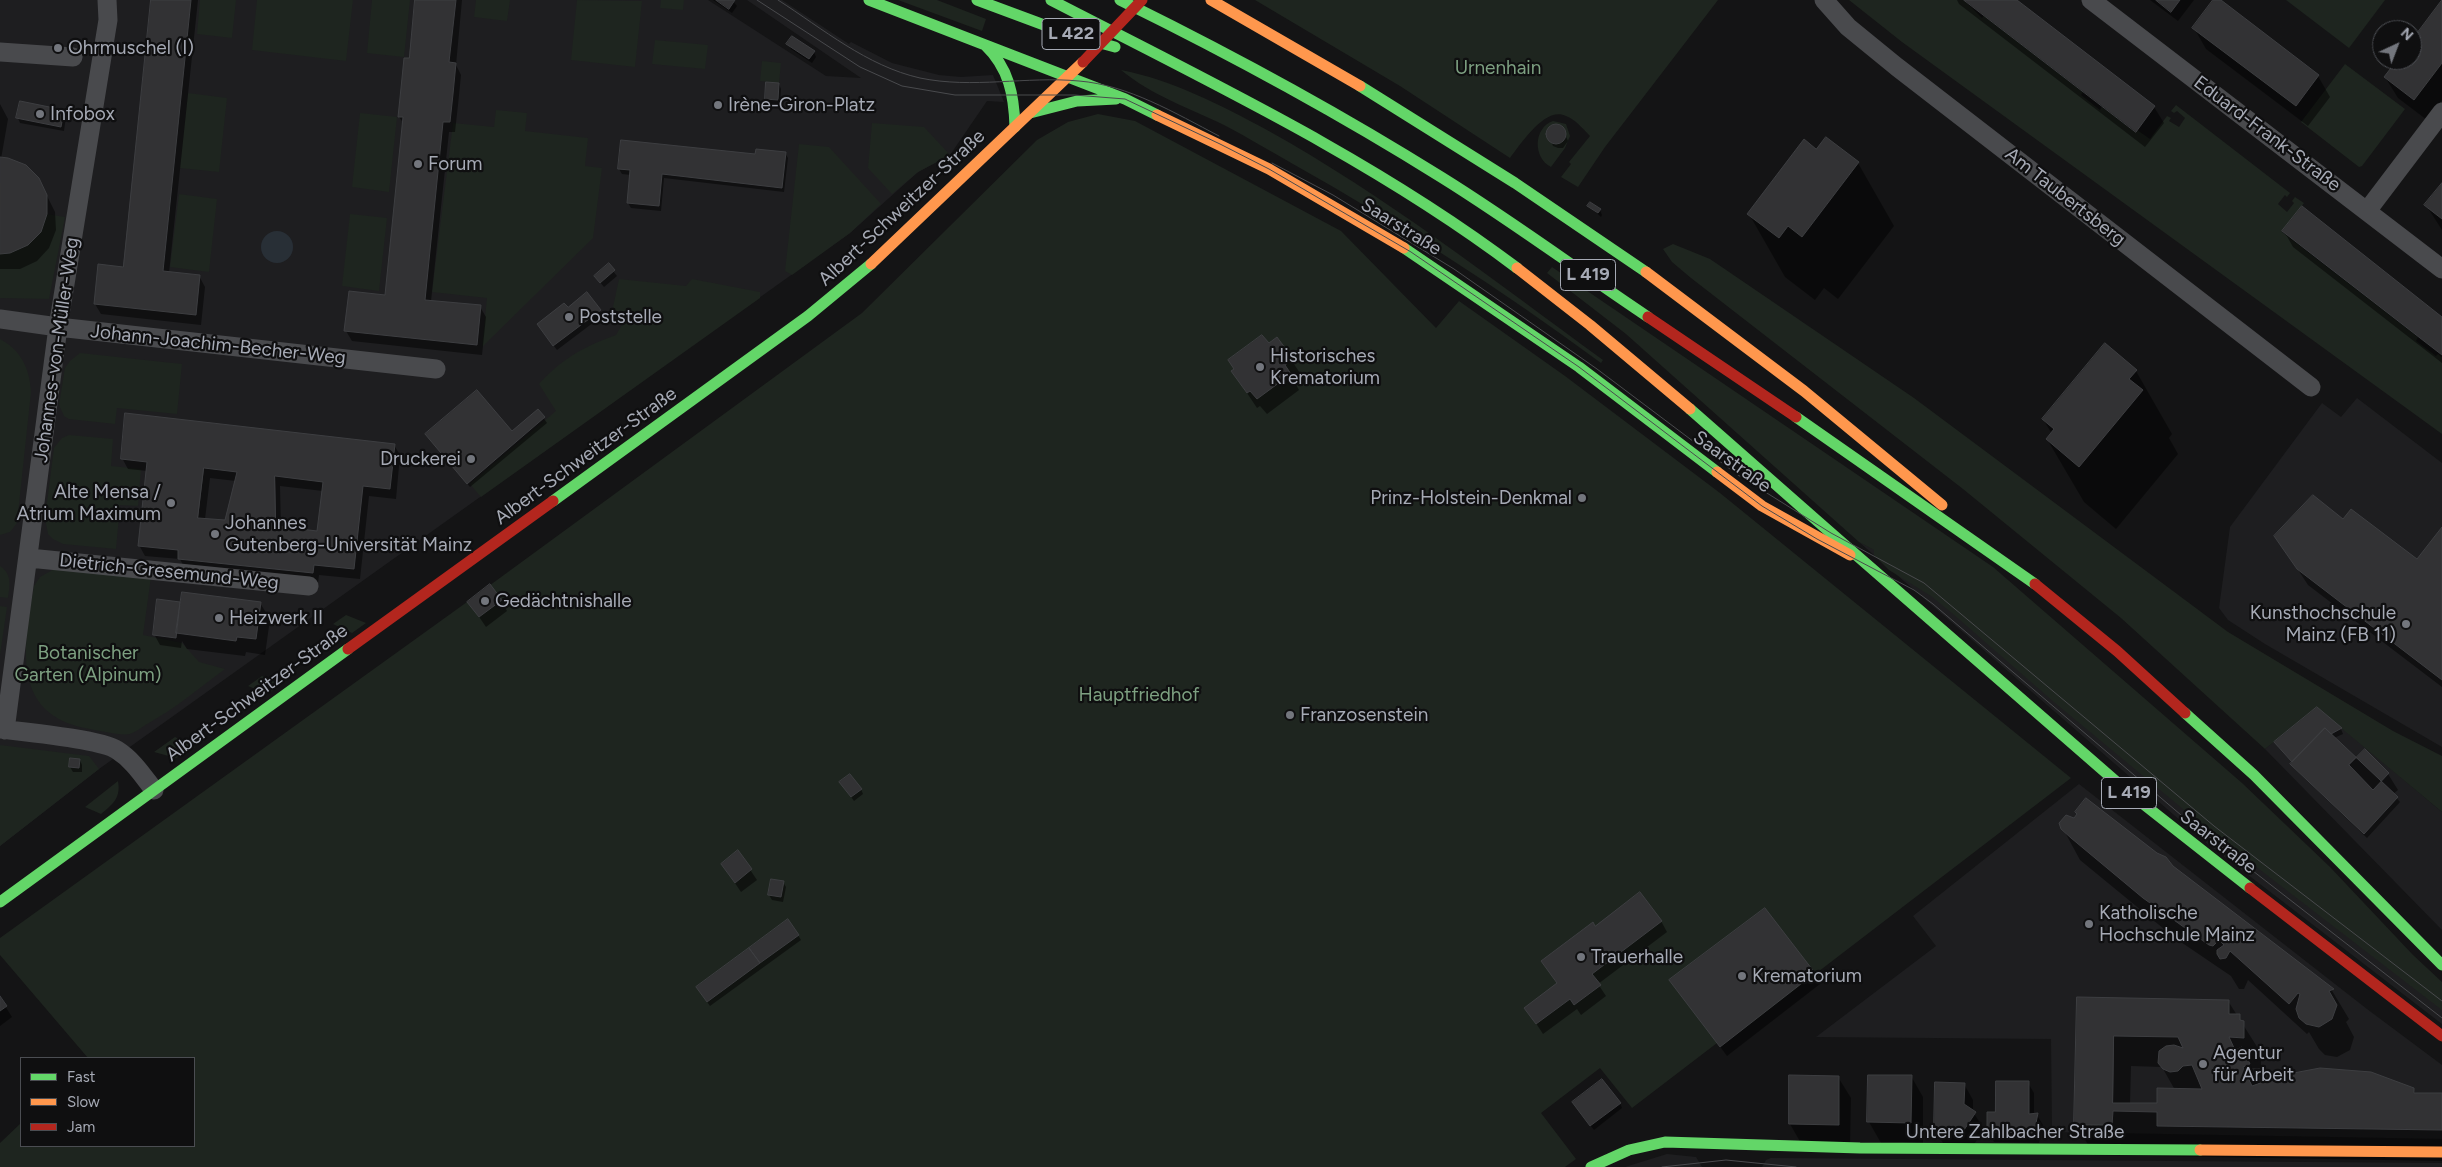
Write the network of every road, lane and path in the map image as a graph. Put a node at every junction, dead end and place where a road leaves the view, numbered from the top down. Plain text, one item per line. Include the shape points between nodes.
1 (107, 0) edge
2 (869, 0) edge
3 (977, 0) edge
4 (1051, 0) edge
5 (1120, 0) edge
6 (1142, 0) edge
7 (1211, 0) edge
8 (1225, 0) edge
9 (1824, 0) edge
10 (2091, 0) edge
11 (1231, 11) junction
12 (986, 45) junction
13 (0, 52) edge
14 (73, 57) dead end
15 (1167, 60) junction
16 (1067, 76) junction
17 (1125, 99) junction
18 (2442, 112) edge
19 (1029, 113) junction
20 (1015, 127) junction
21 (2367, 211) junction
22 (2442, 269) edge
23 (0, 319) edge
24 (58, 328) junction
25 (436, 369) dead end
26 (2311, 387) dead end
27 (29, 558) junction
28 (1869, 565) junction
29 (2035, 584) junction
30 (309, 586) dead end
31 (2, 730) edge
32 (154, 790) junction
33 (0, 902) edge
34 (2442, 965) edge
35 (2442, 1036) edge
36 (2442, 1152) edge
37 (1592, 1167) edge

1 - 24 street, Johannes-von-Müller-Weg via 107,29
2 - 12 main road, Saarstraße
3 - 15 main road, L 422 via 1072,35
4 - 15 main road, Saarstraße / L 419
5 - 29 main road, L 419 via 1314,100 1443,178 1855,457
6 - 16 main road, Albert-Schweitzer-Straße, bridge
7 - 11 main road
8 - 11 main road
9 - 26 street, Am Taubertsberg via 1848,27 1896,67
10 - 21 street, Eduard-Frank-Straße
11 - 29 main road via 1407,115 1620,255 1804,390
12 - 16 main road, Saarstraße
12 - 20 main road via 1007,70 1014,96
13 - 14 street
15 - 28 main road, Saarstraße / L 419 via 1260,108 1372,174 1504,259 1600,333
16 - 17 main road, Saarstraße
16 - 19 main road, Albert-Schweitzer-Straße
17 - 19 main road via 1077,101
17 - 28 main road, Saarstraße via 1269,169 1411,252 1579,367 1762,506
18 - 21 street
19 - 20 main road, Albert-Schweitzer-Straße
20 - 32 main road, Albert-Schweitzer-Straße via 847,286
21 - 22 street, Eduard-Frank-Straße
23 - 24 street, Johann-Joachim-Becher-Weg
24 - 25 street, Johann-Joachim-Becher-Weg
24 - 27 street, Johannes-von-Müller-Weg
27 - 30 street, Dietrich-Gresemund-Weg
27 - 31 street, Johannes-von-Müller-Weg
28 - 35 main road, Saarstraße / L 419 via 2128,792
29 - 34 main road, L 419 via 2137,669 2254,775
31 - 32 street via 91,742 116,749 132,761
32 - 33 main road, Albert-Schweitzer-Straße
36 - 37 main road, Untere Zahlbacher Straße via 1860,1148 1665,1142 1628,1150

